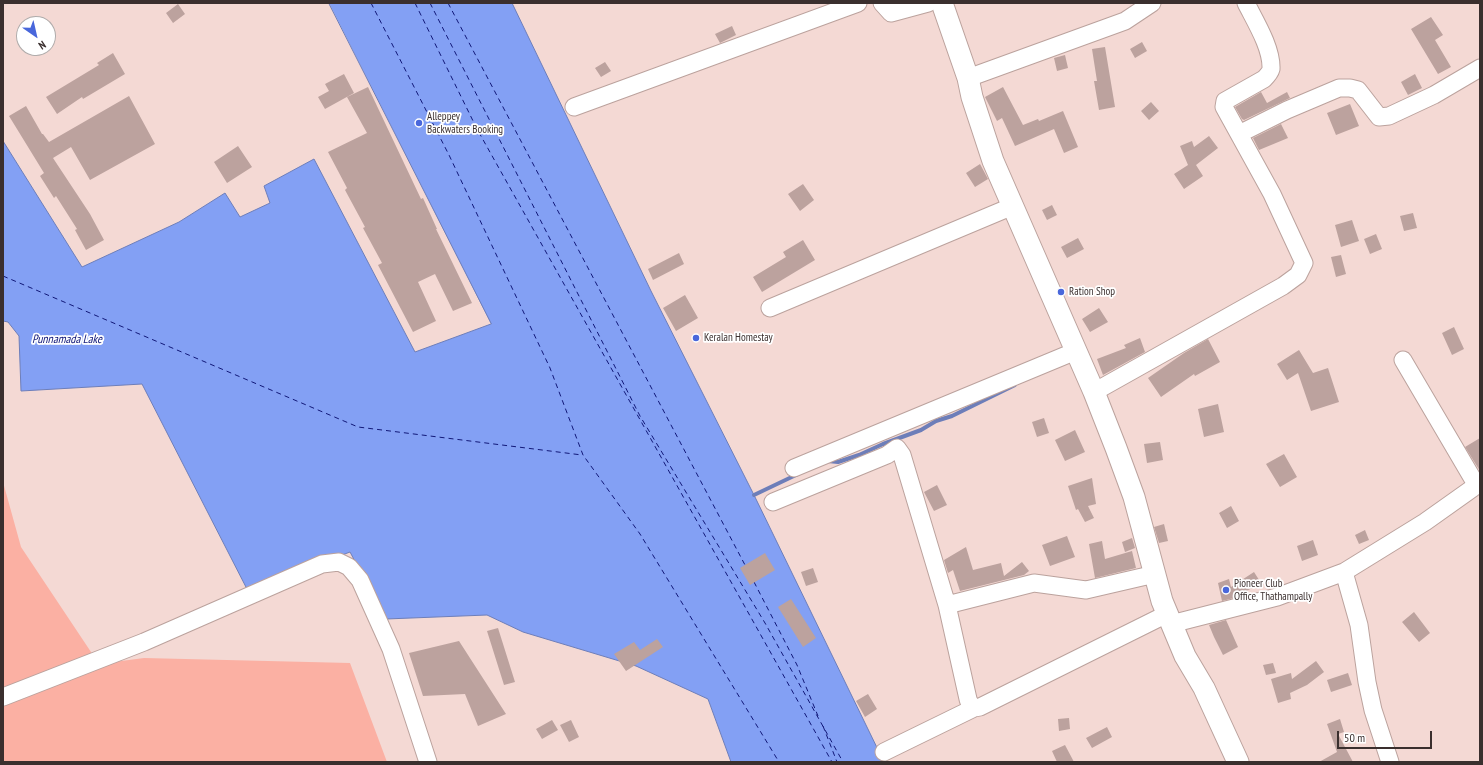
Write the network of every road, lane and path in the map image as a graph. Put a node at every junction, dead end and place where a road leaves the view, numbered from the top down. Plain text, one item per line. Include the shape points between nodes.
1 (858, 3) edge
2 (882, 3) edge
3 (928, 3) edge
4 (942, 3) edge
5 (1152, 3) edge
6 (1246, 3) edge
7 (1480, 68) edge
8 (968, 78) junction
9 (574, 107) dead end
10 (1239, 134) junction
11 (1013, 206) junction
12 (770, 308) dead end
13 (1076, 351) junction
14 (1403, 360) dead end
15 (1094, 392) junction
16 (794, 468) dead end
17 (1478, 485) edge
18 (773, 502) dead end
19 (1344, 572) junction
20 (1155, 574) junction
21 (947, 605) junction
22 (1169, 619) junction
23 (3, 697) edge
24 (974, 708) junction
25 (884, 752) dead end
26 (428, 762) edge
27 (1238, 762) edge
28 (1390, 762) edge

1 - 9 street
2 - 3 street via 891,13
4 - 8 main road
5 - 8 street via 1125,22
6 - 10 street via 1264,42 1271,70 1264,79 1225,101 1224,107
7 - 10 street via 1434,95 1389,116 1379,116 1358,90 1340,88
8 - 11 main road via 993,161
10 - 15 street via 1272,194 1304,263 1298,275 1283,286
11 - 12 street
11 - 13 main road
13 - 15 main road
13 - 16 street
14 - 17 street
15 - 20 main road via 1134,497
17 - 19 street via 1425,522
18 - 21 street via 887,455 897,448 902,455
19 - 22 street via 1277,597
19 - 28 street via 1359,625 1373,710
20 - 21 street via 1086,590 1034,583
20 - 22 main road
21 - 24 street via 968,699
22 - 24 street
22 - 27 main road
23 - 26 street via 144,642 322,564 339,562 349,567 360,580 391,649
24 - 25 street

